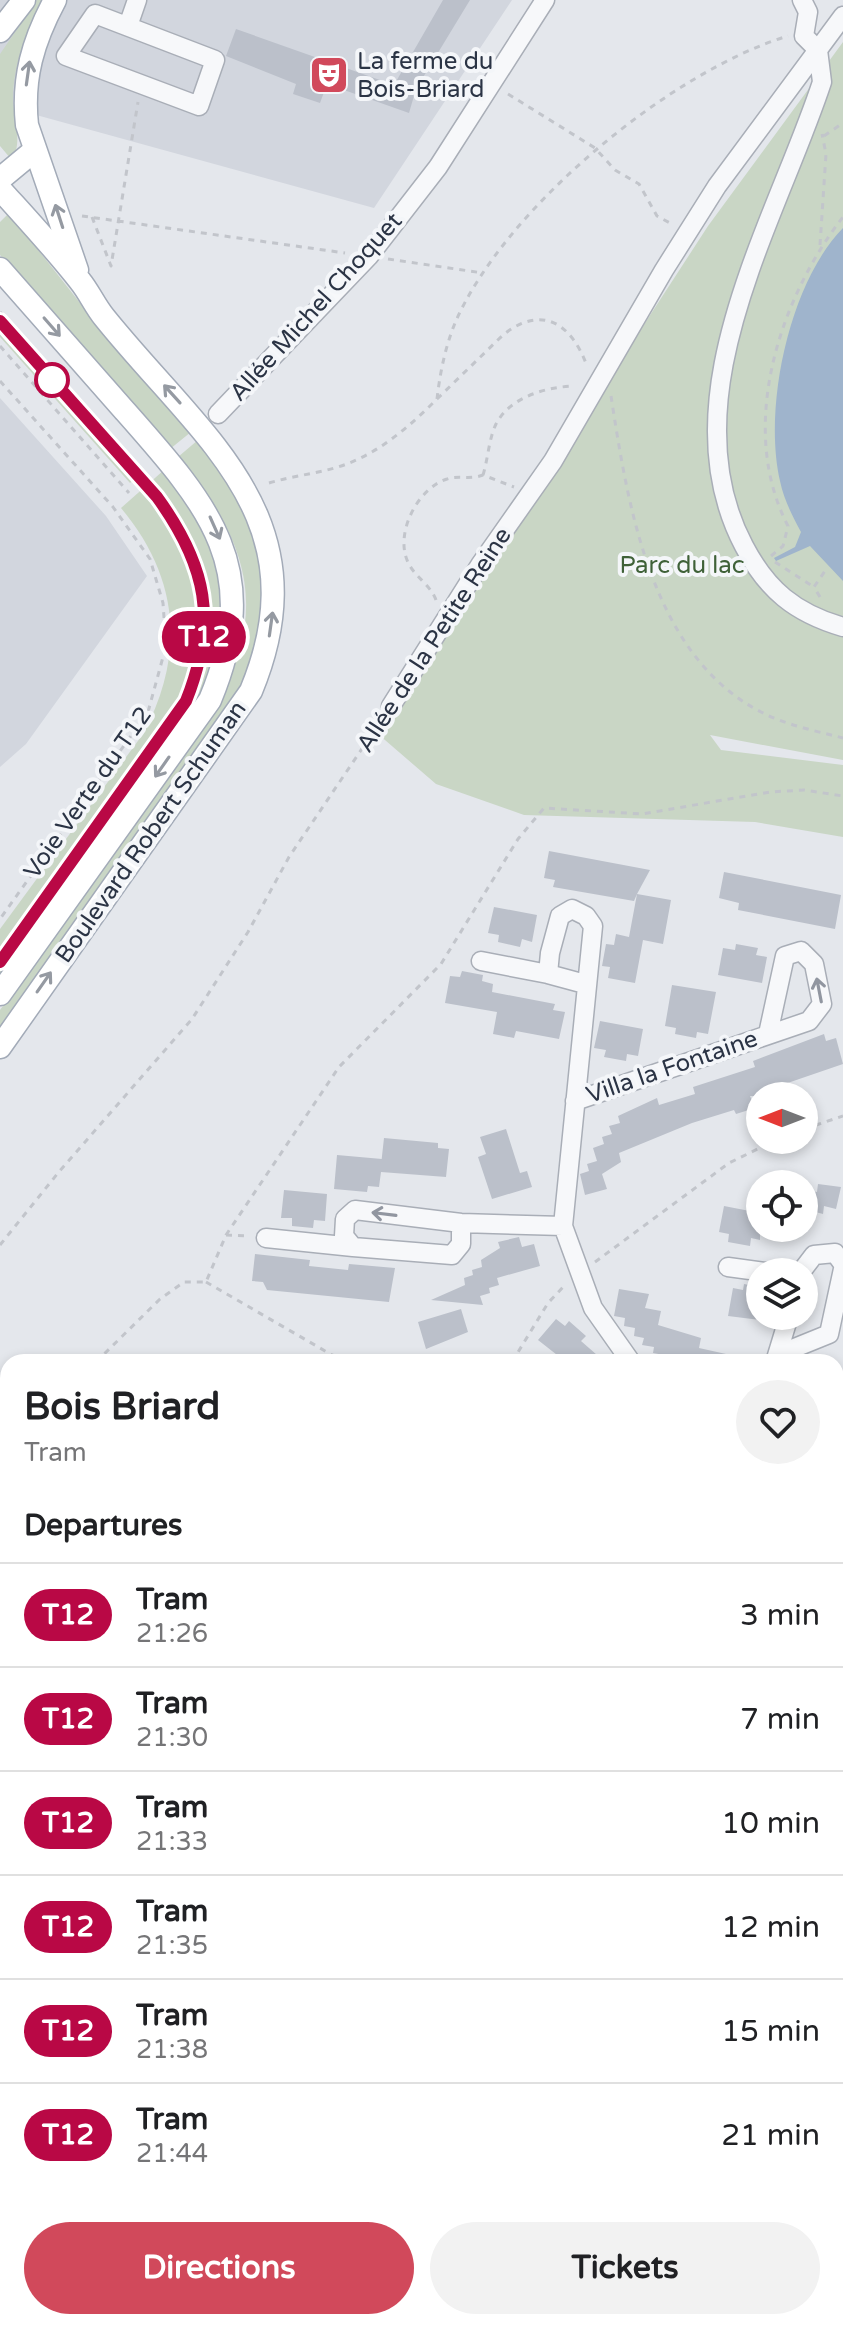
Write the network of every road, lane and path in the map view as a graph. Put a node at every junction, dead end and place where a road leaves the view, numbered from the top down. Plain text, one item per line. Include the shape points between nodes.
1 (24, 0) edge
2 (55, 0) edge
3 (137, 0) edge
4 (545, 0) edge
5 (802, 0) edge
6 (843, 16) edge
7 (128, 26) junction
8 (0, 31) edge
9 (804, 36) junction
10 (818, 50) junction
11 (492, 84) junction
12 (144, 85) junction
13 (806, 122) junction
14 (843, 123) edge
15 (824, 136) junction
16 (595, 148) junction
17 (35, 150) junction
18 (0, 179) edge
19 (0, 189) edge
20 (82, 216) dead end
21 (92, 217) junction
22 (843, 217) edge
23 (120, 219) junction
24 (689, 231) junction
25 (820, 247) junction
26 (369, 256) junction
27 (0, 269) edge
28 (483, 273) junction
29 (81, 282) junction
30 (0, 312) edge
31 (0, 346) edge
32 (0, 381) edge
33 (598, 382) junction
34 (437, 399) junction
35 (218, 414) dead end
36 (483, 475) junction
37 (147, 477) dead end
38 (269, 483) dead end
39 (129, 493) dead end
40 (530, 496) junction
41 (827, 568) dead end
42 (814, 587) junction
43 (824, 600) dead end
44 (450, 613) junction
45 (843, 627) edge
46 (391, 706) joint
47 (843, 738) edge
48 (843, 796) edge
49 (0, 919) edge
50 (481, 961) dead end
51 (548, 974) junction
52 (585, 984) junction
53 (0, 994) edge
54 (768, 1034) dead end
55 (0, 1047) edge
56 (575, 1101) junction
57 (843, 1116) edge
58 (818, 1124) edge
59 (747, 1154) edge
60 (461, 1223) junction
61 (563, 1226) junction
62 (226, 1235) junction
63 (266, 1238) joint
64 (0, 1245) edge
65 (353, 1247) junction
66 (811, 1258) edge
67 (843, 1266) edge
68 (728, 1267) dead end
69 (746, 1269) edge
70 (578, 1274) junction
71 (206, 1282) junction
72 (785, 1330) edge
73 (104, 1354) edge
74 (330, 1354) edge
75 (517, 1354) edge
76 (625, 1354) edge
77 (778, 1354) edge
78 (781, 1354) edge

1 - 8 main road
17 -> 2 main road, Boulevard Robert Schuman via 25,100 28,66
3 - 7 street
4 - 11 street, Allée Michel Choquet
5 - 9 street via 808,12
6 - 10 street, Allée de la Petite Reine
7 - 12 street via 95,14 66,56
7 - 12 street via 215,60 199,106
9 - 10 street
9 - 16 path via 787,36 737,55
10 - 13 street via 822,82
10 - 24 street, Allée de la Petite Reine
11 - 16 path
11 - 26 street, Allée Michel Choquet via 438,167
12 - 23 path via 135,111
13 - 15 path
13 - 45 street via 730,332 718,410 720,478 736,532 764,582 788,604
14 - 15 path
15 - 25 path
16 - 24 path via 615,170 639,184 657,216
16 - 28 path
17 - 18 main road
29 -> 17 main road, Boulevard Robert Schuman
19 - 29 main road, Boulevard Robert Schuman
20 - 21 path
21 - 23 path
21 - 23 path via 111,266
22 - 25 path
23 - 26 path
24 - 33 street, Allée de la Petite Reine
25 - 42 path via 798,284 782,331 766,432 775,501 788,526 783,546 770,555
26 - 28 path
26 - 35 street, Allée Michel Choquet
27 -> 53 main road via 205,507 232,588 231,633 210,700
28 - 34 path via 456,322 440,368
55 -> 29 main road, Boulevard Robert Schuman via 251,691 272,622 270,559 250,499 202,428 102,315
30 - 37 path
31 - 39 path
32 - 49 path, Voie Verte du T12 via 113,507 150,559 163,603 166,646 148,712
33 - 34 path via 578,341 560,326 534,320 514,326
33 - 36 path via 544,388 522,399 496,423
33 - 40 street, Allée de la Petite Reine
33 - 47 path via 645,559 691,650 727,689 761,712
34 - 38 path via 377,449 339,467
36 - 40 path
36 - 44 path via 449,478 430,487 406,525 408,563 438,605
40 - 44 street, Allée de la Petite Reine
41 - 42 path
42 - 43 path
44 - 46 street, Allée de la Petite Reine
46 - 64 path, Allée de la Petite Reine via 289,857 192,1019
48 - 62 path via 770,792 642,814 544,808 518,839 441,964 339,1067
50 - 51 street
51 - 52 street
51 - 52 street via 560,916 572,909 593,926
52 - 56 street
54 - 56 street, Villa la Fontaine
56 - 61 street
57 - 58 path
59 - 70 path
60 - 61 street
60 - 65 street via 461,1244 452,1255
60 -> 65 street via 355,1210 344,1228
61 - 70 street
62 - 63 path
62 - 71 path
63 - 65 street
66 - 67 street via 835,1253
67 - 78 street via 829,1334
68 - 69 street
70 - 75 path via 548,1303
70 - 76 street
71 - 73 path via 184,1282
71 - 74 path
72 - 77 street

